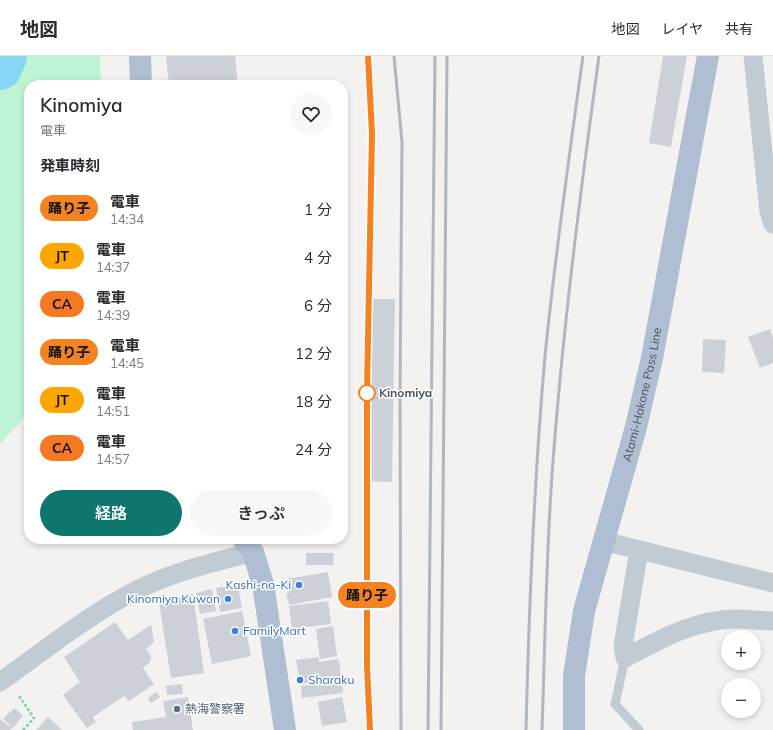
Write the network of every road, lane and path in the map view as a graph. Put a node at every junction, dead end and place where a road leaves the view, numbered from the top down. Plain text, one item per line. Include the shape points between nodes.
1 (140, 56) edge
2 (708, 56) edge
3 (753, 56) edge
4 (141, 80) edge
5 (773, 224) edge
6 (603, 541) junction
7 (248, 546) edge
8 (639, 550) junction
9 (773, 583) edge
10 (773, 622) edge
11 (625, 658) junction
12 (3, 680) edge
13 (23, 730) edge
14 (285, 730) edge
15 (574, 730) edge
16 (639, 730) edge

1 - 4 main road
2 - 6 main road, Atami-Hakone Pass Line via 652,358 636,427
3 - 5 street via 769,212
6 - 8 street
6 - 15 main road, Atami-Hakone Pass Line via 584,611 574,676
7 - 12 street via 138,589 113,603
7 - 14 main road via 263,584
8 - 9 street
8 - 11 street via 623,646
10 - 11 street via 735,619 707,623 668,636
11 - 16 lane via 615,704
12 - 13 path via 34,718

